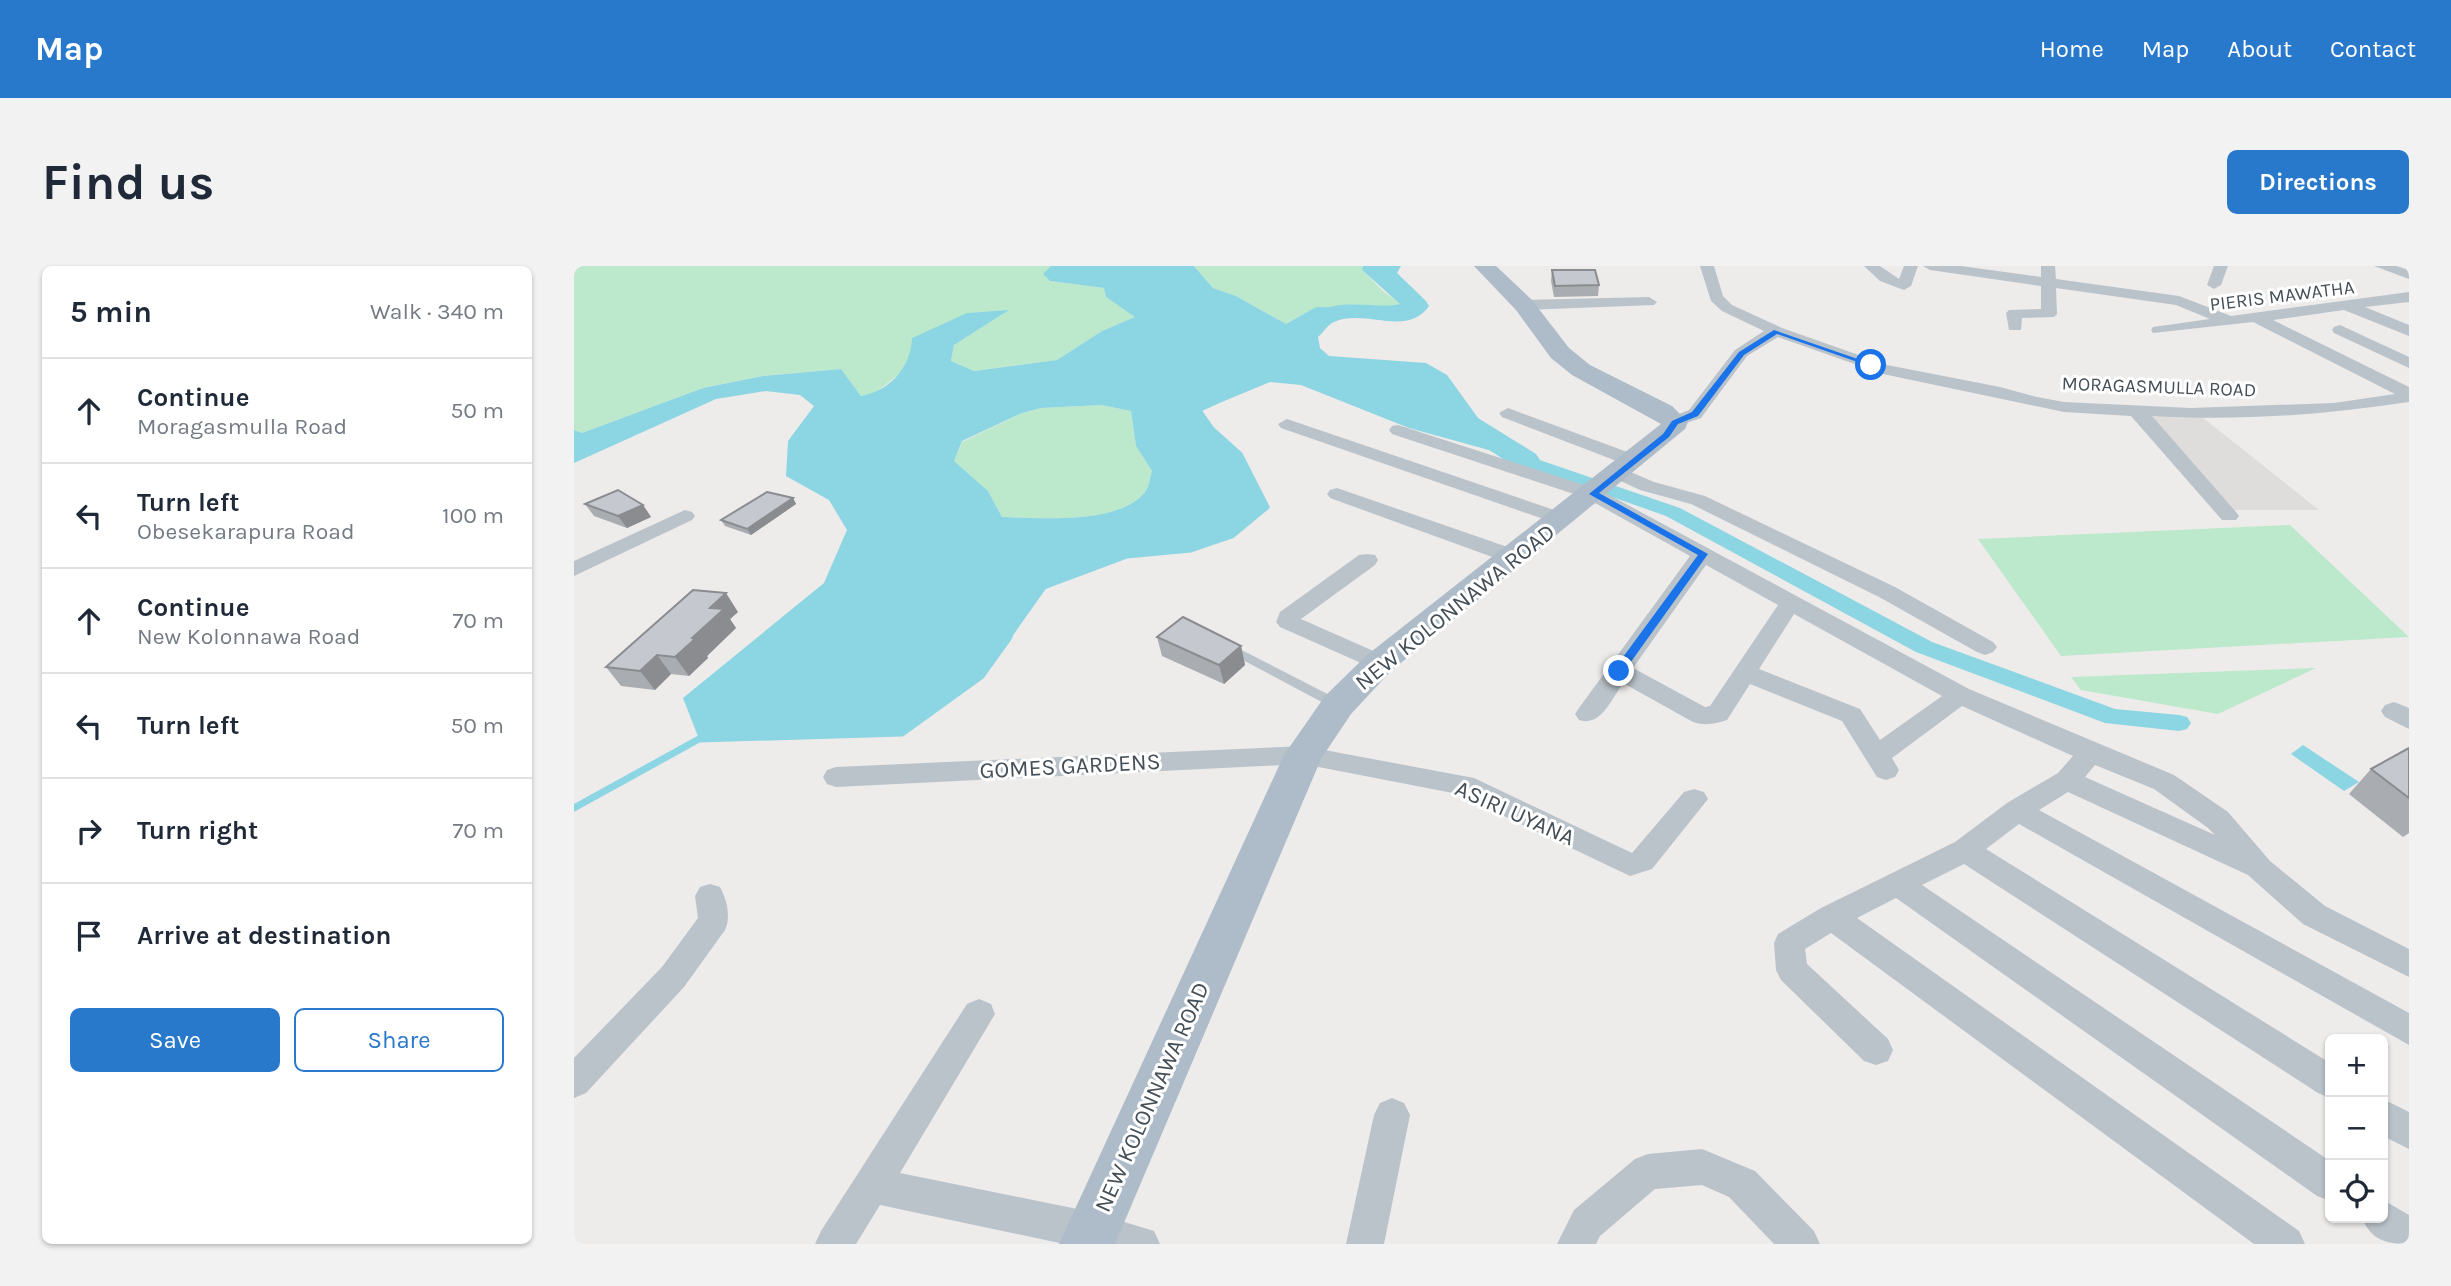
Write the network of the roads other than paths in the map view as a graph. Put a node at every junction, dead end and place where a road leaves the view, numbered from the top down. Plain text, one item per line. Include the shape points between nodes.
1 (1484, 266) edge
2 (1707, 266) edge
3 (1871, 266) edge
4 (1911, 266) edge
5 (1930, 266) edge
6 (2221, 266) edge
7 (2381, 266) edge
8 (1981, 270) edge
9 (2047, 274) edge
10 (2409, 277) edge
11 (2214, 285) dead end
12 (2306, 297) dead end
13 (2409, 298) edge
14 (1649, 302) dead end
15 (1524, 305) junction
16 (2350, 307) junction
17 (2255, 317) junction
18 (2228, 320) junction
19 (2015, 327) dead end
20 (2159, 330) dead end
21 (2340, 330) dead end
22 (1776, 331) junction
23 (2409, 331) edge
24 (2409, 363) edge
25 (2409, 396) edge
26 (2137, 411) junction
27 (1508, 413) dead end
28 (1675, 422) junction
29 (1287, 424) dead end
30 (1398, 430) dead end
31 (1612, 479) junction
32 (1337, 494) dead end
33 (685, 516) dead end
34 (2229, 516) dead end
35 (1562, 519) junction
36 (1703, 554) junction
37 (1514, 557) junction
38 (1367, 560) dead end
39 (574, 569) edge
40 (1790, 603) junction
41 (1214, 641) edge
42 (1985, 647) dead end
43 (1379, 663) junction
44 (1619, 671) junction
45 (1747, 673) junction
46 (1960, 695) junction
47 (1338, 705) junction
48 (1588, 714) dead end
49 (2091, 753) junction
50 (1303, 755) junction
51 (836, 777) dead end
52 (2067, 780) junction
53 (1694, 799) dead end
54 (2017, 810) junction
55 (1965, 850) junction
56 (2260, 869) junction
57 (1897, 883) junction
58 (710, 896) dead end
59 (1832, 916) junction
60 (2409, 964) edge
61 (979, 1014) dead end
62 (2409, 1030) edge
63 (1876, 1050) dead end
64 (2325, 1079) edge
65 (574, 1083) edge
66 (1392, 1115) dead end
67 (2388, 1119) edge
68 (2409, 1132) edge
69 (2325, 1180) edge
70 (871, 1185) junction
71 (2388, 1223) edge
72 (1089, 1237) edge
73 (2409, 1237) edge
74 (834, 1244) edge
75 (1141, 1244) edge
76 (1365, 1244) edge
77 (1576, 1244) edge
78 (1801, 1244) edge
79 (2286, 1244) edge

1 - 15 main road
2 - 22 street, MORAGASMULLA ROAD via 1716,298
3 - 4 street via 1904,286
5 - 8 street
6 - 11 street
7 - 10 street
8 - 9 street
9 - 18 street via 2179,301
9 - 19 street via 2049,314 2014,313
10 - 12 street
13 - 16 street, PIERIS MAWATHA
14 - 15 street
15 - 28 main road via 1560,353 1581,370
16 - 17 street, PIERIS MAWATHA
16 - 23 street
17 - 18 street, PIERIS MAWATHA
17 - 25 street
18 - 20 street, PIERIS MAWATHA
21 - 24 street
22 - 26 street, MORAGASMULLA ROAD via 1883,369 1923,378 2045,404
22 - 28 street via 1741,353 1695,414
25 - 26 street, MORAGASMULLA ROAD via 2290,411
26 - 34 street
27 - 31 street
28 - 31 main road, NEW KOLONNAWA ROAD via 1666,435
29 - 35 street
30 - 31 street
31 - 35 main road, NEW KOLONNAWA ROAD
31 - 36 street
31 - 42 street via 1698,500 1887,592
32 - 37 street
33 - 39 street
35 - 37 main road, NEW KOLONNAWA ROAD
36 - 40 street
36 - 44 street
37 - 43 main road, NEW KOLONNAWA ROAD
38 - 43 street via 1288,617 1288,622
40 - 45 street
40 - 46 street
41 - 47 lane
43 - 47 main road, NEW KOLONNAWA ROAD
44 - 45 street via 1702,716 1718,714
44 - 48 street
45 - 46 street via 1852,715 1882,763
46 - 49 street
47 - 50 main road, NEW KOLONNAWA ROAD
49 - 52 street
49 - 56 street via 2164,782 2218,820
50 - 51 street, GOMES GARDENS
50 - 53 street, ASIRI UYANA via 1464,785 1630,865 1642,861
50 - 72 main road, NEW KOLONNAWA ROAD
52 - 54 street
52 - 56 street
54 - 55 street
54 - 62 street
55 - 57 street
55 - 64 street
56 - 60 street via 2315,915
57 - 59 street
57 - 69 street
58 - 65 street via 714,921 698,944
59 - 63 street via 1789,943 1791,970
59 - 79 street
61 - 70 street
66 - 76 street
67 - 68 street
70 - 72 street
70 - 74 street
71 - 73 street
72 - 75 street
77 - 78 street via 1587,1223 1648,1172 1702,1167 1742,1184

